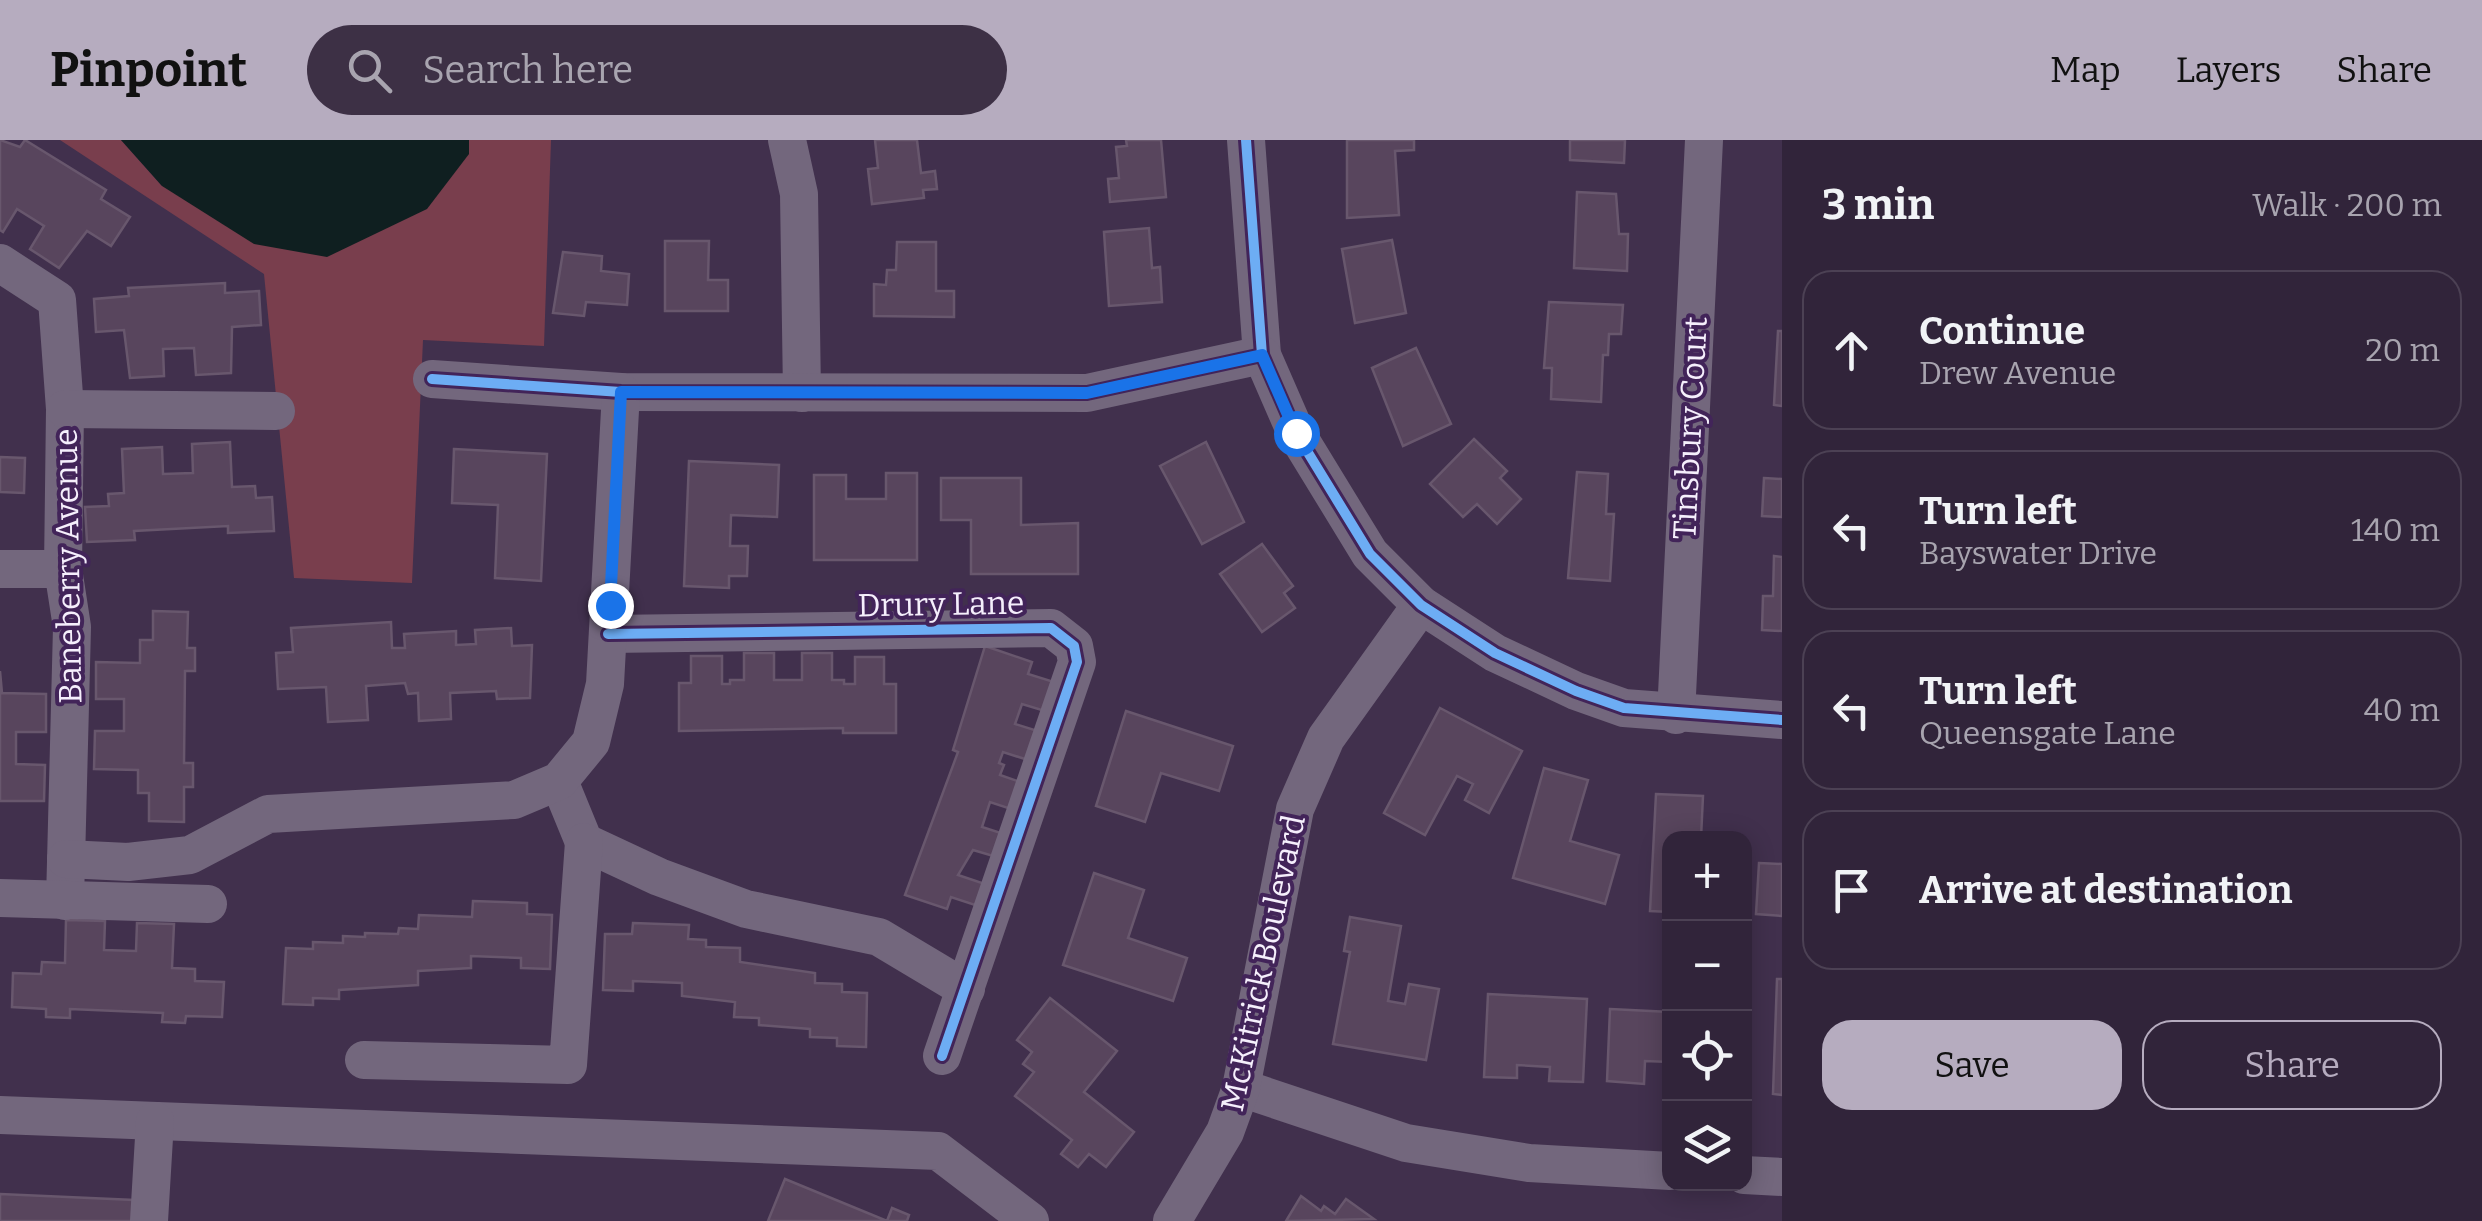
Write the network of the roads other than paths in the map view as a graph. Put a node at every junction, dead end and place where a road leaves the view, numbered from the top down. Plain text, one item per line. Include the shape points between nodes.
1 (787, 140) edge
2 (1246, 140) edge
3 (1704, 140) edge
4 (0, 263) edge
5 (1262, 355) junction
6 (432, 379) dead end
7 (621, 392) junction
8 (802, 393) junction
9 (65, 409) junction
10 (276, 411) dead end
11 (0, 568) edge
12 (63, 569) junction
13 (1420, 605) junction
14 (608, 634) junction
15 (1676, 715) junction
16 (1782, 720) edge
17 (559, 781) junction
18 (584, 842) junction
19 (66, 859) junction
20 (0, 898) edge
21 (65, 900) junction
22 (208, 904) dead end
23 (966, 989) junction
24 (942, 1056) dead end
25 (364, 1060) dead end
26 (1242, 1088) junction
27 (0, 1115) edge
28 (155, 1121) junction
29 (1662, 1171) edge
30 (1752, 1175) edge
31 (1782, 1177) edge
32 (149, 1221) edge
33 (1030, 1221) edge
34 (1172, 1221) edge

1 - 8 street via 799,194
2 - 5 street
3 - 15 street, Tinsbury Court
4 - 9 street, Baneberry Avenue via 58,300
5 - 8 street via 1087,393
5 - 13 street via 1332,497 1370,554
6 - 7 street
7 - 8 street
7 - 14 street
9 - 10 street
9 - 12 street, Baneberry Avenue
11 - 12 street
12 - 19 street, Baneberry Avenue via 72,627
13 - 15 street via 1495,653 1576,691 1624,708
13 - 26 street, McKitrick Boulevard via 1326,738 1294,810
14 - 17 street via 591,742
14 - 23 street, Drury Lane via 1051,628 1064,634 1077,662
15 - 16 street
17 - 18 street
17 - 19 street via 514,800 268,814 190,855
18 - 23 street via 746,908 879,937
18 - 25 street via 568,1064
19 - 21 street, Baneberry Avenue
20 - 21 street
21 - 22 street
23 - 24 street, Drury Lane
26 - 29 street via 1352,1129 1436,1149 1530,1163
26 - 34 street, McKitrick Boulevard via 1225,1132
27 - 28 street
28 - 32 street
28 - 33 street via 938,1151
30 - 31 street

